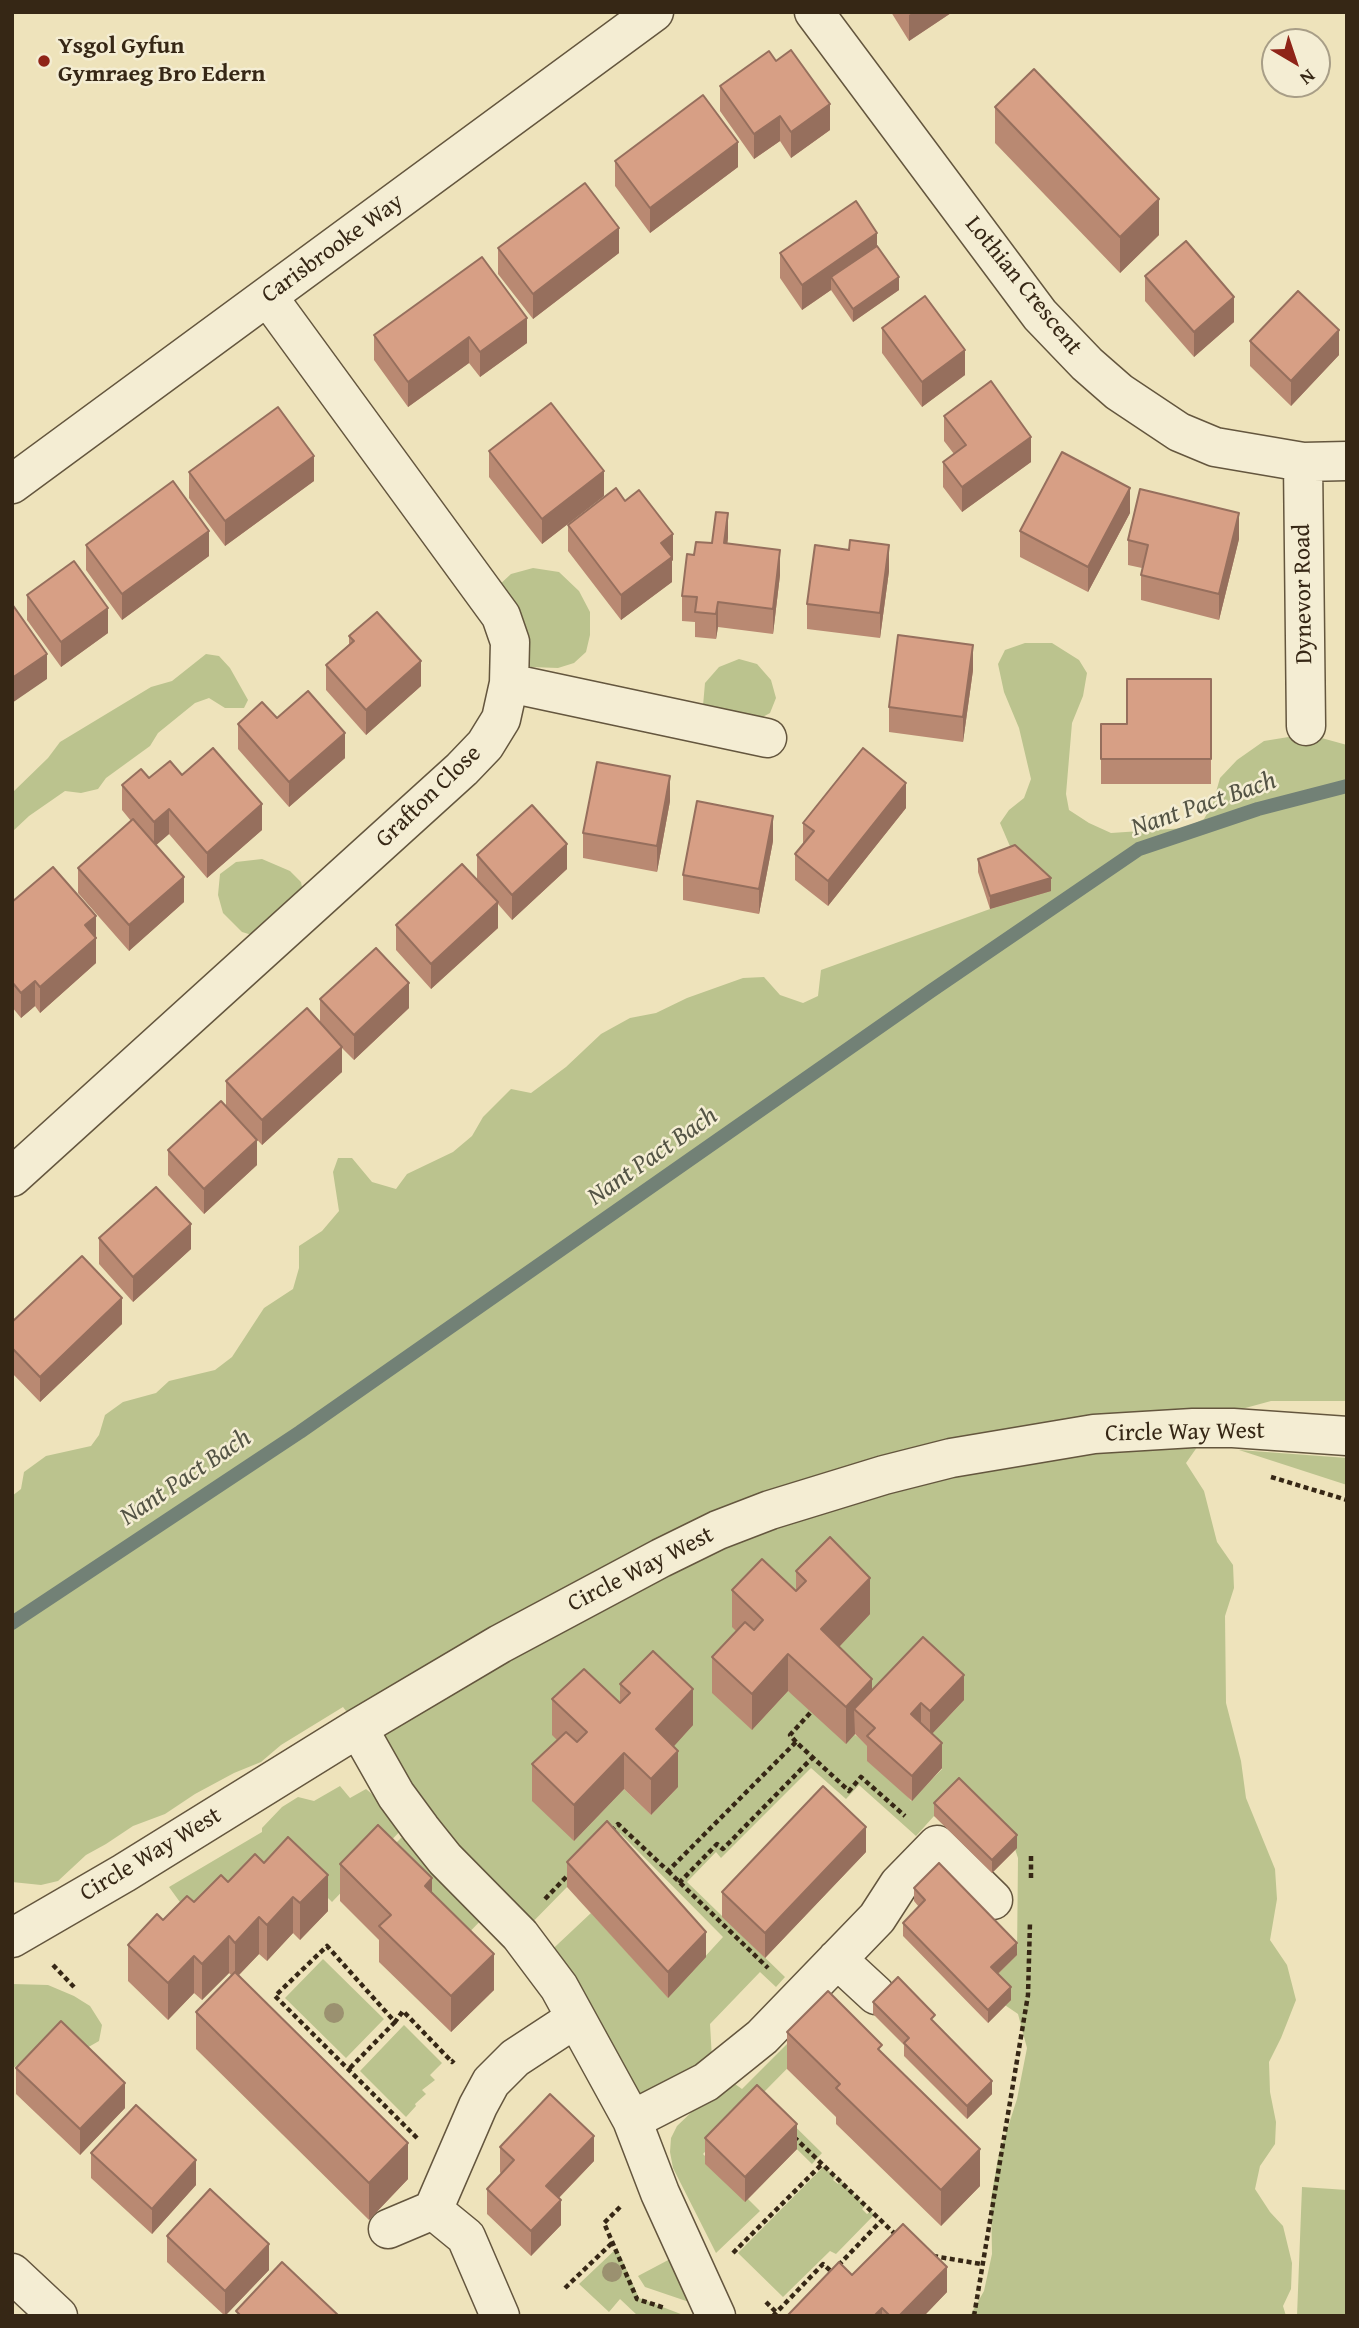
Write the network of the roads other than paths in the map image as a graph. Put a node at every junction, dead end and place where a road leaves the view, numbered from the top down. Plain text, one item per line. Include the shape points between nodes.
1 (654, 12) edge
2 (814, 12) edge
3 (268, 297) junction
4 (1347, 461) edge
5 (1303, 462) junction
6 (12, 484) edge
7 (509, 683) junction
8 (1306, 726) dead end
9 (766, 738) dead end
10 (12, 1177) edge
11 (1347, 1436) edge
12 (358, 1728) junction
13 (993, 1900) dead end
14 (12, 1938) edge
15 (837, 1959) junction
16 (876, 1995) edge
17 (576, 2018) junction
18 (632, 2120) junction
19 (433, 2210) junction
20 (388, 2229) dead end
21 (12, 2273) edge
22 (58, 2316) edge
23 (500, 2316) edge
24 (716, 2316) edge

1 - 3 street, Carisbrooke Way
2 - 5 street, Lothian Crescent via 1009,275 1087,364 1128,399 1179,432 1215,447
3 - 6 street, Carisbrooke Way
3 - 7 street, Grafton Close via 501,616 510,642
4 - 5 street, Lothian Crescent
5 - 8 street, Dynevor Road
7 - 9 street
7 - 10 street, Grafton Close via 501,719 462,769
11 - 12 street, Circle Way West via 1233,1428 1094,1434 951,1458 836,1489 718,1530 500,1644
12 - 14 street, Circle Way West
12 - 17 street via 396,1796 445,1860 541,1960
13 - 15 street via 937,1845
15 - 16 street
15 - 18 street via 731,2064
17 - 18 street
17 - 19 street via 498,2075 478,2106
18 - 24 street
19 - 20 street
19 - 23 street via 466,2237
21 - 22 street

